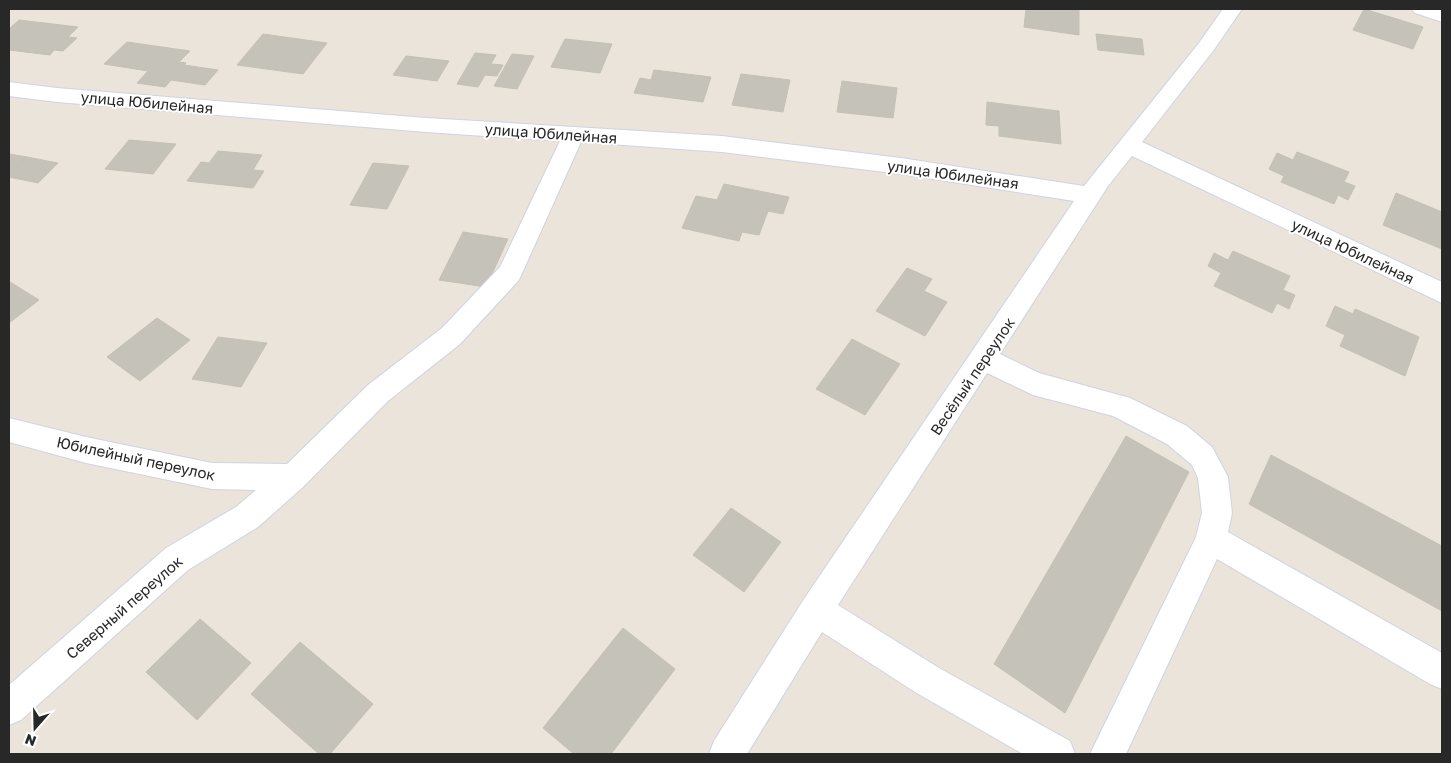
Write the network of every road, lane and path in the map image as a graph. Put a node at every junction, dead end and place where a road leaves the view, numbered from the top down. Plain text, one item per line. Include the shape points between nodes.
1 (1232, 9) edge
2 (1422, 9) edge
3 (1442, 16) edge
4 (9, 89) edge
5 (574, 134) junction
6 (1128, 145) junction
7 (1090, 195) junction
8 (1442, 293) edge
9 (983, 358) junction
10 (9, 430) edge
11 (293, 478) junction
12 (1211, 539) junction
13 (816, 610) junction
14 (1442, 672) edge
15 (9, 708) edge
16 (727, 754) edge
17 (1057, 754) edge
18 (1108, 754) edge

1 - 6 street, Весёлый переулок
2 - 3 street
4 - 5 street, улица Юбилейная via 426,125
5 - 7 street, улица Юбилейная via 722,144 901,166
5 - 11 street via 510,273 451,336 378,393
6 - 7 street, Весёлый переулок
6 - 8 street, улица Юбилейная
7 - 9 street, Весёлый переулок
9 - 12 street via 1033,383 1120,406 1177,435 1202,456 1212,477 1217,513
9 - 13 street, Весёлый переулок
10 - 11 street, Юбилейный переулок via 212,476
11 - 15 street, Северный переулок via 247,517 177,559
12 - 14 street
12 - 18 street
13 - 16 street, Весёлый переулок
13 - 17 street via 927,680

